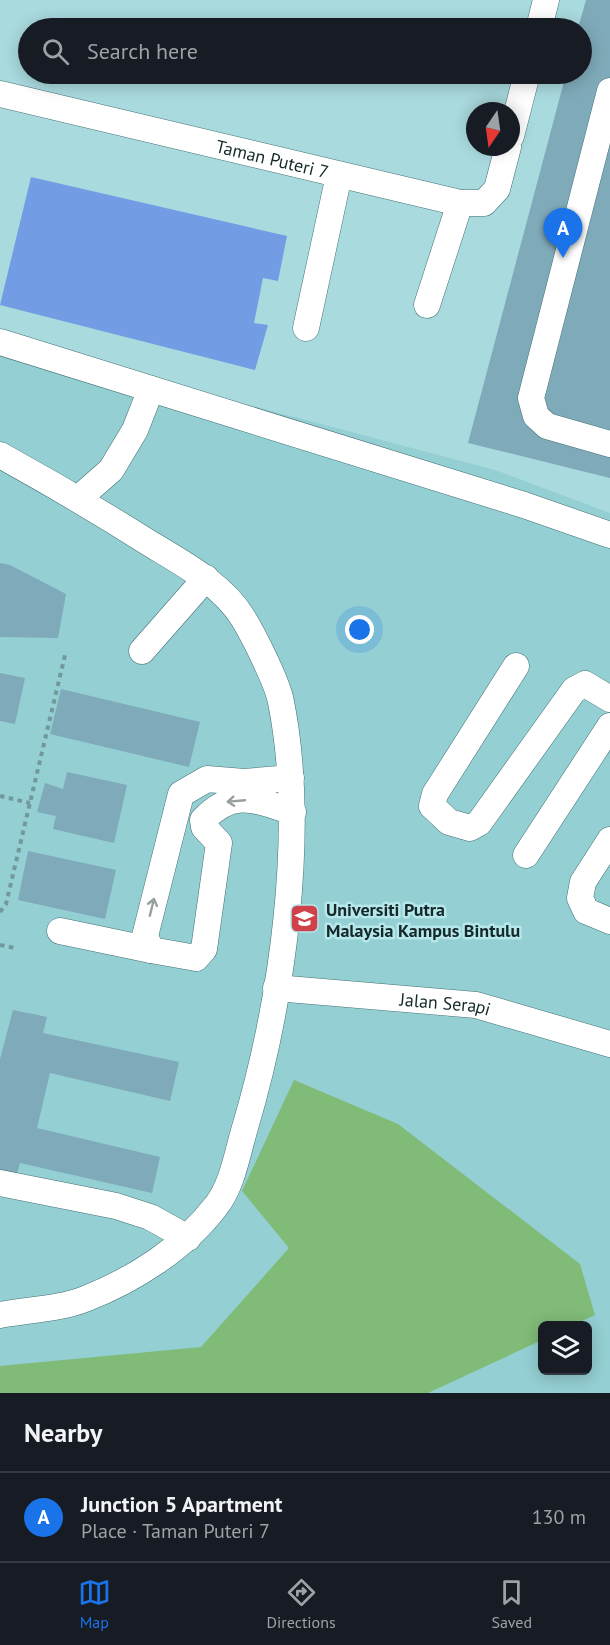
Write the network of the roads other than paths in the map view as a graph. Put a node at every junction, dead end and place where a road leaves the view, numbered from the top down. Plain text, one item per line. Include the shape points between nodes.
1 (546, 0) edge
2 (542, 18) edge
3 (524, 84) edge
4 (610, 91) edge
5 (0, 94) edge
6 (520, 102) edge
7 (603, 142) edge
8 (506, 156) edge
9 (339, 175) junction
10 (460, 203) junction
11 (427, 305) dead end
12 (306, 328) dead end
13 (0, 342) edge
14 (151, 389) junction
15 (610, 444) edge
16 (0, 455) edge
17 (79, 498) junction
18 (610, 535) edge
19 (206, 578) junction
20 (142, 651) dead end
21 (516, 666) dead end
22 (610, 699) edge
23 (610, 726) edge
24 (291, 778) junction
25 (292, 812) junction
26 (173, 817) junction
27 (204, 827) junction
28 (610, 840) edge
29 (526, 855) dead end
30 (610, 921) edge
31 (60, 931) dead end
32 (151, 950) junction
33 (276, 988) junction
34 (610, 1044) edge
35 (0, 1183) edge
36 (188, 1238) junction
37 (0, 1315) edge

1 - 2 street
3 - 6 street
4 - 7 street
5 - 9 street, Taman Puteri 7
7 - 15 street via 531,398 536,416 547,426
8 - 10 street, Taman Puteri 7 via 497,189 484,203
9 - 10 street, Taman Puteri 7
9 - 12 street
10 - 11 street
13 - 14 street
14 - 17 street via 135,430 111,470
14 - 18 street
16 - 17 street
17 - 19 street
19 - 20 street
19 - 24 street via 242,617 281,699
21 - 22 street via 435,794 432,806 449,822 470,828 479,823 574,690 585,684
23 - 29 street
24 - 25 street
24 - 26 street via 244,782 207,779 181,794
25 -> 27 street via 259,801 235,799 218,805 203,820
25 - 33 street via 284,941
26 - 27 street
32 -> 26 street via 145,936
27 - 32 street via 219,843 204,949 196,958
28 - 30 street via 583,882 580,898 586,911
31 - 32 street
33 - 34 street, Jalan Serapi via 476,1005
33 - 36 street via 255,1094 231,1175 218,1204
35 - 36 street via 116,1206 150,1217
36 - 37 street via 136,1274 84,1300

